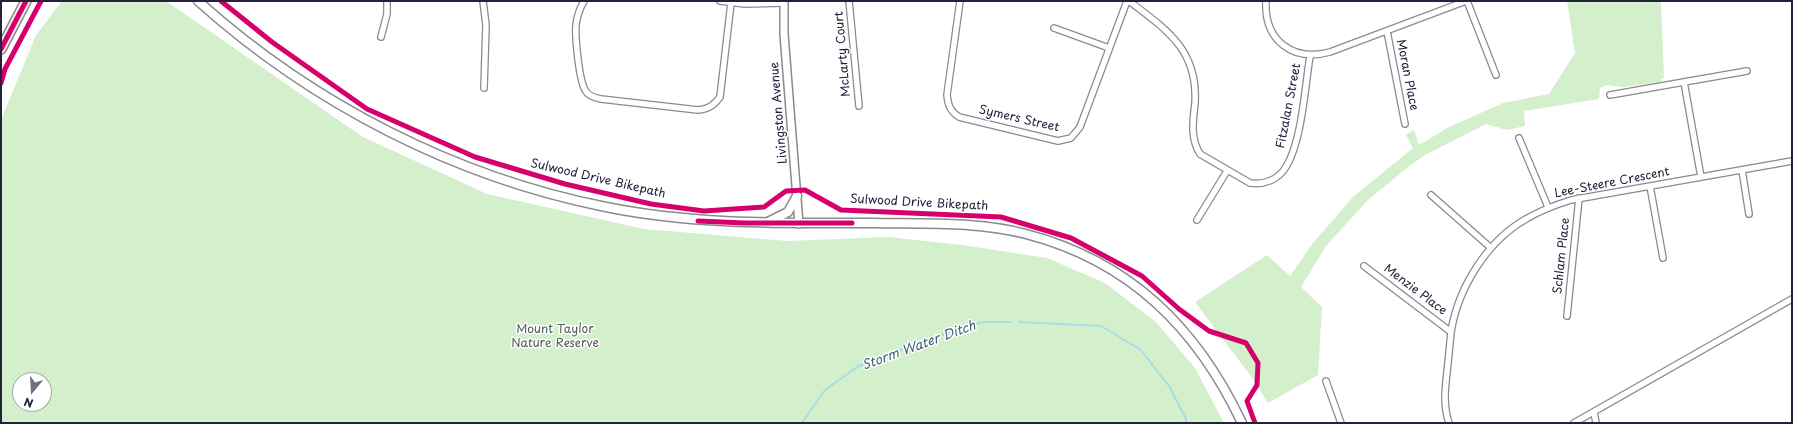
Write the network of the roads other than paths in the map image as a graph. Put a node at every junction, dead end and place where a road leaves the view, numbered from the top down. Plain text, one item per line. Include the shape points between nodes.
1 (26, 1) edge
2 (198, 1) edge
3 (387, 1) edge
4 (483, 1) edge
5 (584, 1) edge
6 (720, 1) edge
7 (849, 1) edge
8 (960, 1) edge
9 (1128, 1) edge
10 (1266, 1) edge
11 (1467, 1) edge
12 (784, 2) edge
13 (731, 3) junction
14 (1054, 28) dead end
15 (1387, 31) junction
16 (381, 37) dead end
17 (1109, 48) junction
18 (1, 49) edge
19 (1310, 56) junction
20 (1747, 71) dead end
21 (1496, 75) dead end
22 (1684, 82) junction
23 (484, 88) dead end
24 (1610, 95) dead end
25 (859, 106) dead end
26 (1405, 124) dead end
27 (1520, 138) dead end
28 (1792, 161) edge
29 (1742, 170) junction
30 (1227, 171) junction
31 (1701, 177) junction
32 (1650, 186) junction
33 (1431, 195) dead end
34 (797, 196) junction
35 (1579, 198) junction
36 (1548, 207) junction
37 (1749, 214) dead end
38 (1197, 220) dead end
39 (765, 223) junction
40 (799, 224) junction
41 (1491, 248) junction
42 (1663, 258) dead end
43 (1364, 266) dead end
44 (1792, 299) edge
45 (1567, 316) dead end
46 (1451, 332) junction
47 (1326, 381) dead end
48 (1594, 412) junction
49 (1242, 423) edge
50 (1341, 423) edge
51 (1449, 423) edge
52 (1574, 423) edge
53 (1596, 423) edge

1 - 18 main road
2 - 39 main road via 267,58 309,86 379,126 452,161 499,179 608,208 698,221
3 - 16 street via 387,14
4 - 23 street via 486,25
5 - 13 street via 577,19 576,35 582,81 587,92 601,99 698,110 712,106 720,97
6 - 13 street
7 - 25 street, McLarty Court
8 - 17 street, Symers Street via 947,95 951,110 959,117 1058,141 1071,138 1080,127
9 - 17 street, Symers Street
9 - 30 street, Fitzalan Street via 1166,29 1184,53 1194,84 1192,132 1195,146 1203,156
10 - 19 street via 1268,25 1275,37 1293,52
11 - 15 street
11 - 21 street
12 - 13 street
12 - 34 street, Livingston Avenue via 784,34
14 - 17 street
15 - 19 street via 1330,52
15 - 26 street, Moran Place
19 - 30 street, Fitzalan Street via 1298,132 1286,167 1272,181 1258,184 1246,182
20 - 22 street
22 - 24 street
22 - 31 street
27 - 36 street
28 - 29 street, Lee-Steere Crescent
29 - 31 street, Lee-Steere Crescent
29 - 37 street
30 - 38 street
31 - 32 street, Lee-Steere Crescent
32 - 35 street, Lee-Steere Crescent
32 - 42 street
33 - 41 street
34 - 39 main road via 784,215
34 - 40 street, Livingston Avenue
35 - 36 street, Lee-Steere Crescent
35 - 45 street, Schlam Place
36 - 41 street, Lee-Steere Crescent via 1525,219
39 - 40 main road
40 - 49 main road via 975,226 1025,234 1087,257 1139,289 1174,320 1213,369
41 - 46 street, Lee-Steere Crescent via 1464,292
43 - 46 street, Menzie Place
44 - 48 street
46 - 51 street, Lee-Steere Crescent via 1445,395
47 - 50 street
48 - 52 street
48 - 53 street

